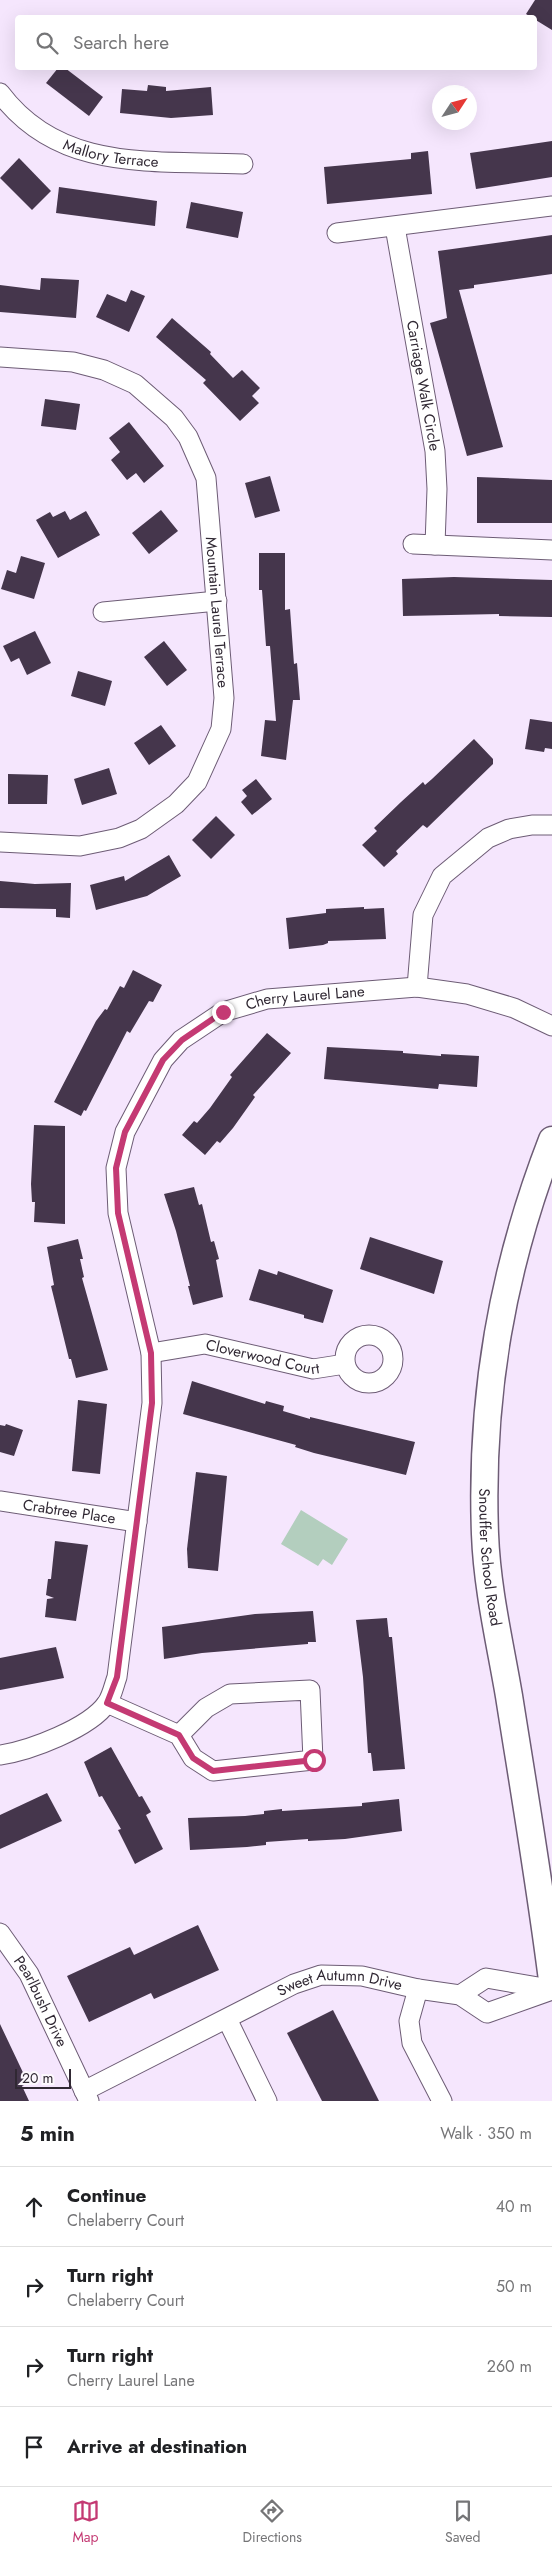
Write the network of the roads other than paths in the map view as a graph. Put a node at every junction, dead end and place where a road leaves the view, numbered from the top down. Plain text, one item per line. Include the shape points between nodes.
1 (0, 93) edge
2 (243, 164) dead end
3 (552, 206) edge
4 (395, 227) junction
5 (337, 233) dead end
6 (0, 358) edge
7 (413, 544) dead end
8 (435, 545) junction
9 (552, 550) edge
10 (217, 601) junction
11 (103, 612) dead end
12 (552, 825) edge
13 (0, 842) edge
14 (417, 986) junction
15 (552, 1026) edge
16 (552, 1140) edge
17 (151, 1353) junction
18 (345, 1364) dead end
19 (0, 1501) edge
20 (137, 1522) junction
21 (107, 1703) junction
22 (179, 1735) junction
23 (0, 1755) edge
24 (0, 1932) edge
25 (552, 1980) edge
26 (418, 1989) junction
27 (552, 1990) edge
28 (460, 1995) junction
29 (226, 2020) junction
30 (86, 2096) edge
31 (266, 2101) edge
32 (442, 2101) edge

1 - 2 street, Mallory Terrace via 32,128 85,153 115,159
3 - 4 street
4 - 5 street
4 - 8 street, Carriage Walk Circle via 435,451
6 - 10 street, Mountain Laurel Terrace via 73,362 104,370 135,384 174,418 188,438 206,478
7 - 8 street
8 - 9 street
10 - 11 street
10 - 13 street, Mountain Laurel Terrace via 224,698 221,730 197,782 176,804 141,829 119,838 80,846
12 - 14 street via 509,829 488,838 442,876 423,916
14 - 15 street, Cherry Laurel Lane via 467,994 514,1008
14 - 17 street, Cherry Laurel Lane via 267,999 223,1012 182,1040 163,1060 125,1132 116,1168 118,1213
16 - 25 main road, Snouffer School Road via 523,1221 502,1302 493,1354 484,1466 490,1585 538,1869
17 - 18 street, Cloverwood Court via 205,1344 314,1369
17 - 20 street, Cherry Laurel Lane via 152,1403
19 - 20 street, Crabtree Place
20 - 21 street, Cherry Laurel Lane via 117,1677
21 - 22 street
21 - 23 street, Cherry Laurel Lane via 83,1723 38,1746
22 - 22 street via 193,1758 213,1771 314,1760 310,1690 230,1694 206,1708
24 - 30 street, Pearlbush Drive via 29,1974
26 - 28 street, Sweet Autumn Drive
26 - 29 street, Sweet Autumn Drive via 362,1976 321,1975 294,1984
26 - 32 street via 409,2021 412,2043
27 - 28 street, Sweet Autumn Drive via 486,1978
27 - 28 street, Sweet Autumn Drive via 487,2013
29 - 30 street, Sweet Autumn Drive
29 - 31 street

